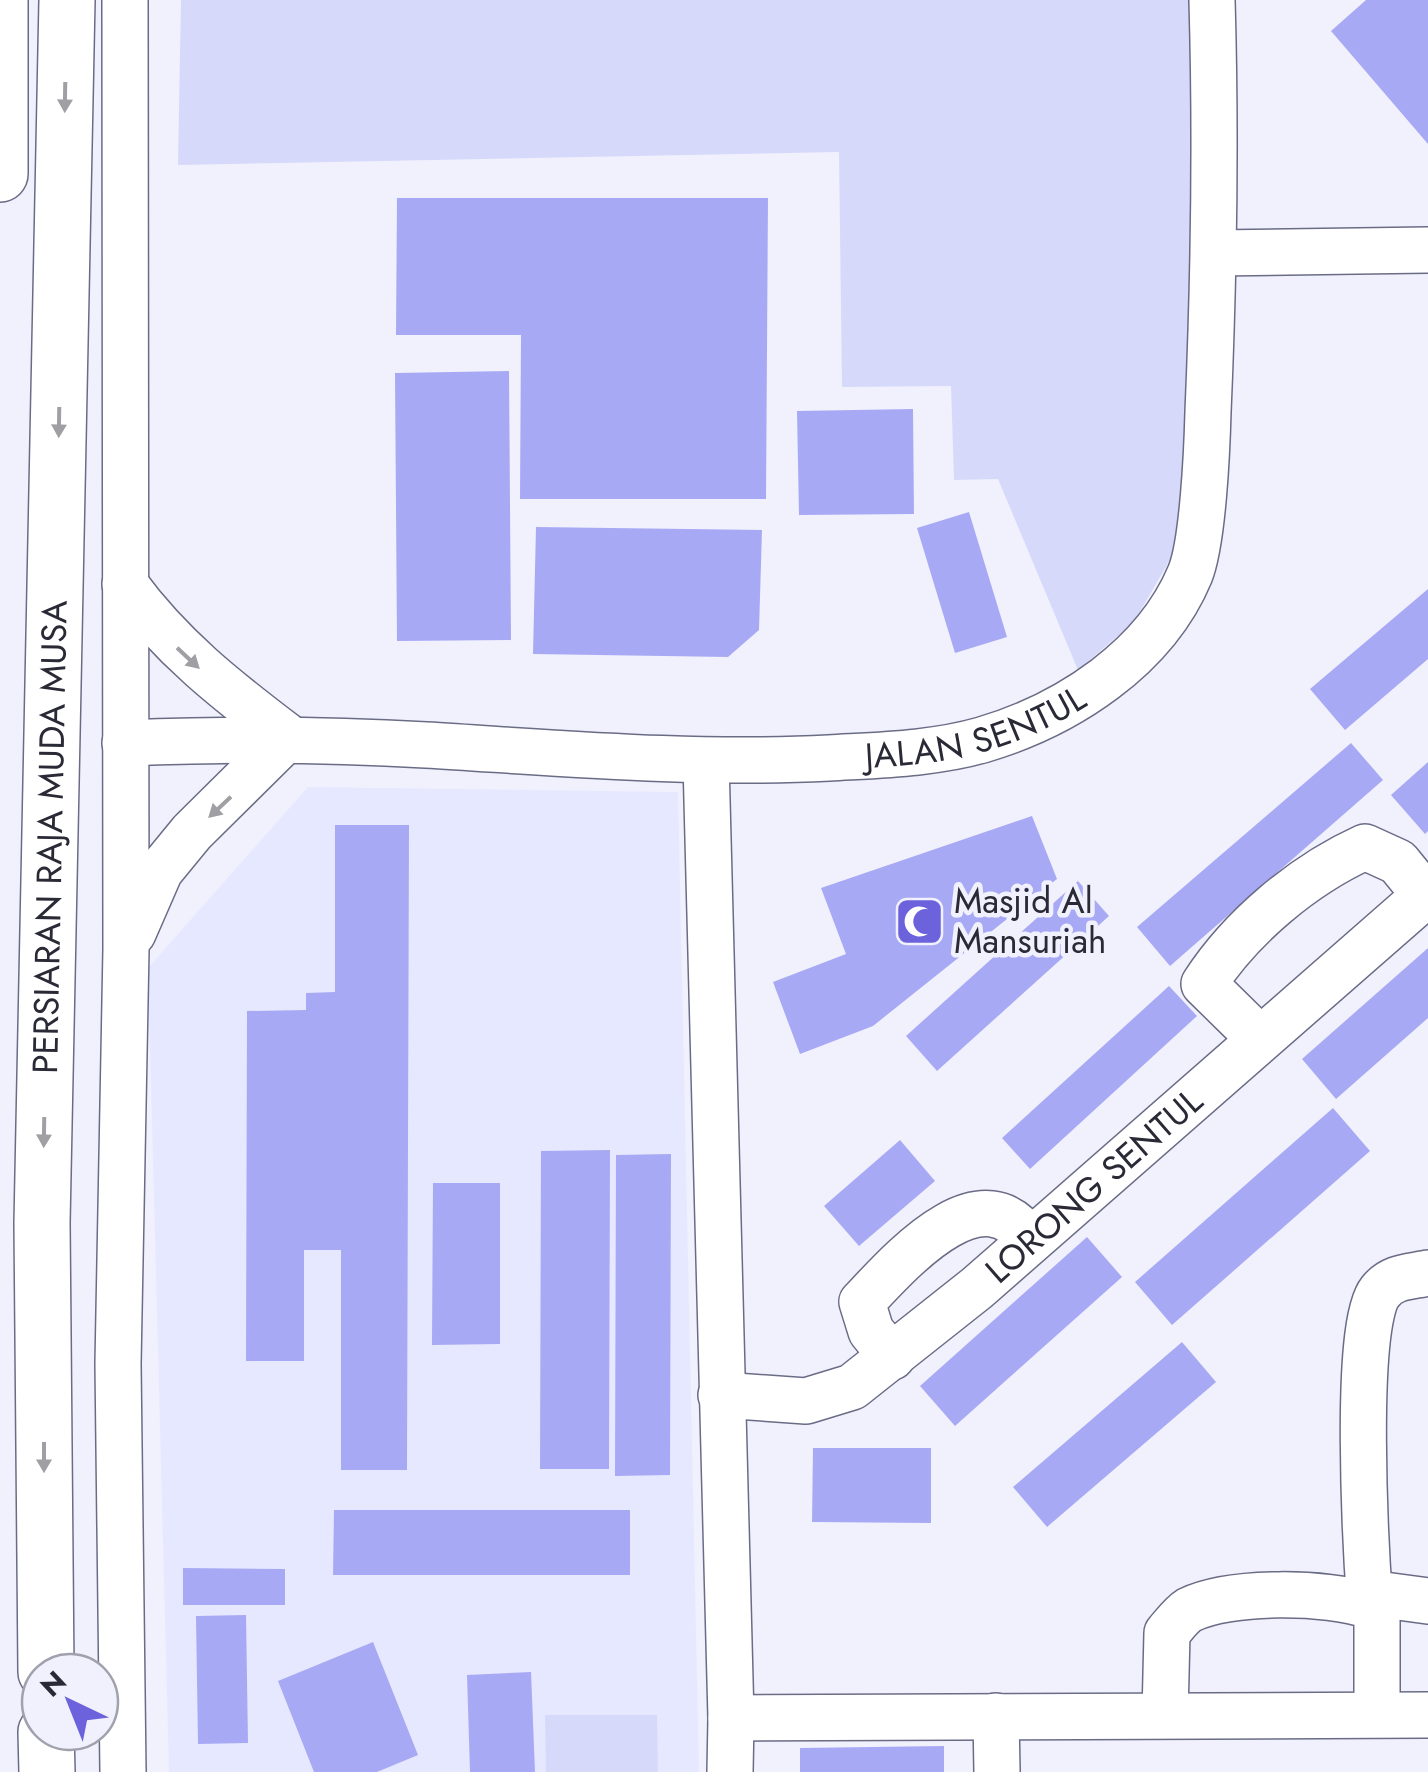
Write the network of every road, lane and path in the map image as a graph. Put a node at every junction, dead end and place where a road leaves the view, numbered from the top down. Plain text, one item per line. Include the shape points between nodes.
1 (0, 0) edge
2 (67, 0) edge
3 (125, 0) edge
4 (1212, 0) edge
5 (0, 174) edge
6 (1428, 250) edge
7 (1215, 253) junction
8 (125, 584) junction
9 (288, 737) junction
10 (125, 742) junction
11 (706, 762) junction
12 (1427, 894) edge
13 (126, 949) junction
14 (1260, 1038) junction
15 (1030, 1241) junction
16 (1428, 1274) edge
17 (892, 1357) junction
18 (722, 1395) junction
19 (1369, 1599) junction
20 (1428, 1600) edge
21 (46, 1652) edge
22 (1377, 1714) junction
23 (1166, 1715) junction
24 (1428, 1715) edge
25 (996, 1716) junction
26 (731, 1718) junction
27 (123, 1772) edge
28 (730, 1772) edge
29 (997, 1772) edge

1 - 5 main road
2 -> 21 main road, PERSIARAN RAJA MUDA MUSA via 42,1223
3 - 8 street
4 - 7 street, JALAN SENTUL
6 - 7 street
7 - 11 street, JALAN SENTUL via 1206,461 1191,572 1134,654 1056,709 980,740 896,754
8 -> 9 street via 196,666
8 - 10 street
9 - 10 street, JALAN SENTUL
9 - 11 street, JALAN SENTUL
9 -> 13 street via 160,872
10 - 13 street
11 - 18 street
12 - 14 street, LORONG SENTUL
12 - 14 street via 1398,862 1365,847 1334,861 1259,921 1204,984
13 - 27 street via 118,1364
14 - 15 street, LORONG SENTUL
15 - 17 street, LORONG SENTUL
15 - 17 street via 1019,1225 998,1214 959,1216 898,1265 862,1302 871,1331
16 - 19 street via 1396,1278 1377,1294 1364,1347
17 - 18 street, LORONG SENTUL via 852,1386 806,1402
18 - 26 street
19 - 20 street
19 - 22 street via 1378,1620
19 - 23 street via 1226,1598 1186,1611 1167,1633
22 - 23 street
22 - 24 street
23 - 25 street
25 - 26 street
25 - 29 street
26 - 28 street

